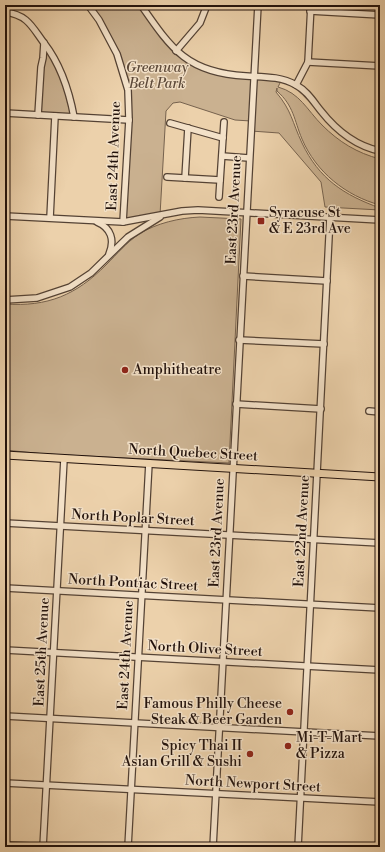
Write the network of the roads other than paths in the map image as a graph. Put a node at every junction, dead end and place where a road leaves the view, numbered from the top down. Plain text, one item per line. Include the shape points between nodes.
1 (88, 5) edge
2 (141, 5) edge
3 (204, 5) edge
4 (207, 5) edge
5 (258, 5) edge
6 (310, 8) edge
7 (5, 12) edge
8 (380, 15) edge
9 (204, 17) junction
10 (44, 43) junction
11 (176, 51) junction
12 (308, 62) junction
13 (380, 66) edge
14 (254, 77) junction
15 (296, 85) junction
16 (5, 113) edge
17 (38, 115) junction
18 (55, 116) junction
19 (74, 117) junction
20 (129, 120) junction
21 (224, 122) dead end
22 (170, 124) dead end
23 (188, 128) junction
24 (223, 138) junction
25 (380, 151) edge
26 (222, 156) junction
27 (249, 158) junction
28 (167, 177) dead end
29 (185, 178) junction
30 (220, 180) junction
31 (219, 197) dead end
32 (246, 213) junction
33 (166, 214) junction
34 (5, 216) edge
35 (330, 217) junction
36 (50, 218) junction
37 (380, 220) edge
38 (95, 221) junction
39 (124, 222) junction
40 (108, 256) junction
41 (243, 276) junction
42 (327, 281) junction
43 (5, 300) edge
44 (239, 340) junction
45 (324, 344) junction
46 (236, 404) junction
47 (321, 409) junction
48 (369, 411) dead end
49 (380, 412) edge
50 (5, 455) edge
51 (64, 459) junction
52 (149, 463) junction
53 (233, 469) junction
54 (317, 474) junction
55 (380, 477) edge
56 (5, 523) edge
57 (61, 526) junction
58 (145, 531) junction
59 (229, 535) junction
60 (314, 540) junction
61 (380, 543) edge
62 (5, 588) edge
63 (57, 591) junction
64 (142, 595) junction
65 (226, 600) junction
66 (311, 604) junction
67 (380, 608) edge
68 (5, 650) edge
69 (54, 653) junction
70 (138, 657) junction
71 (223, 662) junction
72 (308, 666) junction
73 (380, 670) edge
74 (5, 716) edge
75 (50, 719) junction
76 (135, 723) junction
77 (219, 727) junction
78 (304, 732) junction
79 (380, 736) edge
80 (5, 783) edge
81 (47, 785) junction
82 (131, 790) junction
83 (216, 794) junction
84 (301, 798) junction
85 (380, 802) edge
86 (5, 845) edge
87 (44, 847) edge
88 (54, 847) edge
89 (128, 847) edge
90 (213, 847) edge
91 (298, 847) edge

1 - 20 street, East 24th Avenue via 117,54 126,83
2 - 11 street
3 - 9 street
4 - 9 street
5 - 14 street, East 23rd Avenue
6 - 8 street
6 - 12 street
7 - 10 street via 13,13 34,26
9 - 11 street
10 - 17 street
10 - 19 street via 64,77
11 - 14 street via 192,63 208,70
12 - 13 street
12 - 15 street
14 - 15 street via 280,79
14 - 27 street, East 23rd Avenue
15 - 25 street via 312,98 347,137
16 - 17 street
17 - 18 street
18 - 19 street
18 - 36 street
19 - 20 street
20 - 39 street, East 24th Avenue
21 - 24 street
22 - 23 street
23 - 24 street
23 - 29 street
24 - 26 street
26 - 27 street
26 - 30 street
27 - 32 street, East 23rd Avenue
28 - 29 street
29 - 30 street
30 - 31 street
32 - 33 street via 198,210
32 - 35 street
32 - 41 street, East 23rd Avenue
33 - 39 street
33 - 40 street via 134,232
34 - 36 street
35 - 37 street
35 - 42 street, East 22nd Avenue
36 - 38 street
38 - 39 street
38 - 40 street via 105,226 111,235 112,245
40 - 43 street via 82,280 62,290 36,298
41 - 42 street
41 - 44 street, East 23rd Avenue
42 - 45 street, East 22nd Avenue
44 - 45 street
44 - 46 street, East 23rd Avenue
45 - 47 street, East 22nd Avenue
46 - 47 street
46 - 53 street, East 23rd Avenue
47 - 54 street, East 22nd Avenue
48 - 49 street
50 - 51 main road, North Quebec Street
51 - 52 main road, North Quebec Street
51 - 57 street, East 25th Avenue
52 - 53 main road, North Quebec Street
52 - 58 street, East 24th Avenue
53 - 54 main road, North Quebec Street
53 - 59 street, East 23rd Avenue
54 - 55 main road, North Quebec Street
54 - 60 street, East 22nd Avenue
56 - 57 street, North Poplar Street
57 - 58 street, North Poplar Street
57 - 63 street, East 25th Avenue
58 - 59 street, North Poplar Street
58 - 64 street, East 24th Avenue
59 - 60 street, North Poplar Street
59 - 65 street, East 23rd Avenue
60 - 61 street, North Poplar Street
60 - 66 street, East 22nd Avenue
62 - 63 street, North Pontiac Street
63 - 64 street, North Pontiac Street
63 - 69 street, East 25th Avenue
64 - 65 street, North Pontiac Street
64 - 70 street, East 24th Avenue
65 - 66 street, North Pontiac Street
65 - 71 street, East 23rd Avenue
66 - 67 street, North Pontiac Street
66 - 72 street, East 22nd Avenue
68 - 69 street, North Olive Street
69 - 70 street, North Olive Street
69 - 75 street, East 25th Avenue
70 - 71 street, North Olive Street
70 - 76 street, East 24th Avenue
71 - 72 street, North Olive Street
71 - 77 street, East 23rd Avenue
72 - 73 street, North Olive Street
72 - 78 street, East 22nd Avenue
74 - 75 street
75 - 76 street
75 - 81 street, East 25th Avenue
76 - 77 street
76 - 82 street, East 24th Avenue
77 - 78 street
77 - 83 street, East 23rd Avenue
78 - 79 street
78 - 84 street, East 22nd Avenue
80 - 81 street, North Newport Street
81 - 82 street, North Newport Street
81 - 87 street, East 25th Avenue
82 - 83 street, North Newport Street
82 - 89 street, East 24th Avenue
83 - 84 street, North Newport Street
83 - 90 street, East 23rd Avenue
84 - 85 street, North Newport Street
84 - 91 street, East 22nd Avenue
86 - 87 street
87 - 88 street

